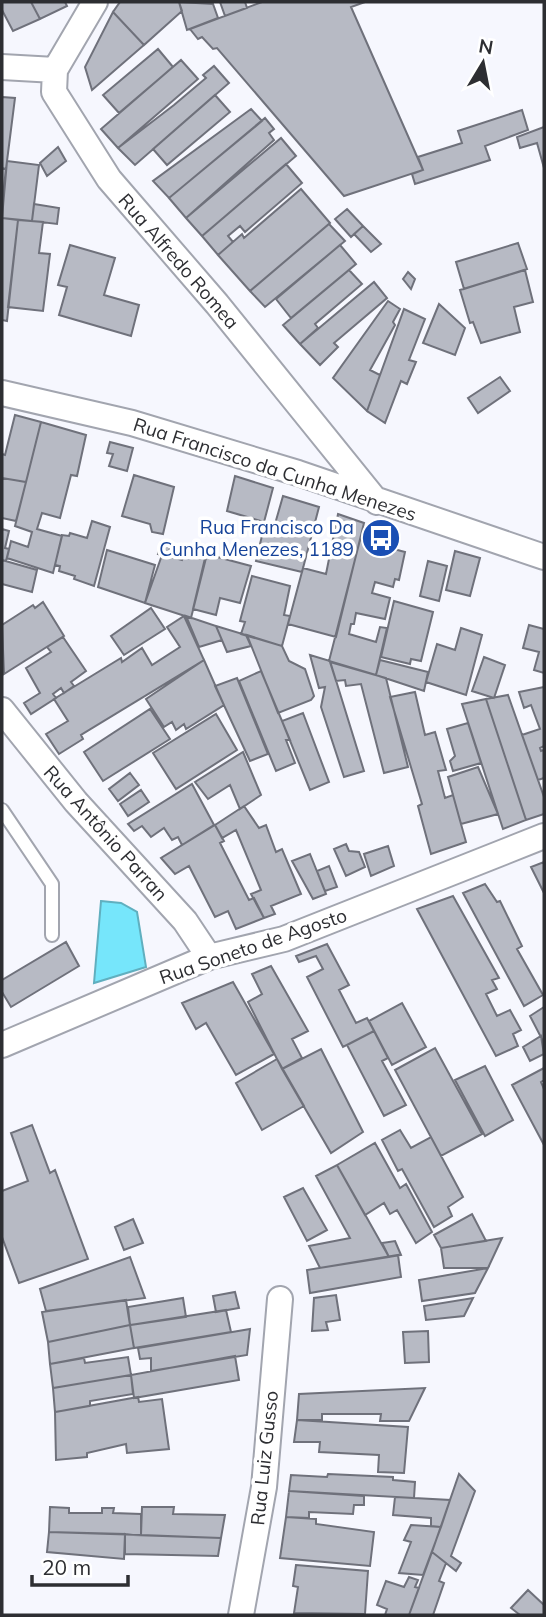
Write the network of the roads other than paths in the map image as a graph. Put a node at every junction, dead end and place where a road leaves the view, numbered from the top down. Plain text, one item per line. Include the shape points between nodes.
1 (95, 2) edge
2 (2, 67) edge
3 (55, 71) junction
4 (2, 393) edge
5 (377, 502) junction
6 (544, 557) edge
7 (2, 710) edge
8 (2, 810) edge
9 (544, 836) edge
10 (51, 935) dead end
11 (209, 957) junction
12 (2, 1045) edge
13 (279, 1299) dead end
14 (241, 1615) edge

1 - 3 street
2 - 3 street
3 - 5 street, Rua Alfredo Romea via 54,92 109,179
4 - 5 street, Rua Francisco da Cunha Menezes via 132,423 331,483
5 - 6 street, Rua Francisco da Cunha Menezes
7 - 11 street, Rua Antônio Parran via 76,802 184,921
8 - 10 lane via 52,884
9 - 11 street, Rua Soneto de Agosto via 284,939
11 - 12 street, Rua Soneto de Agosto
13 - 14 street, Rua Luiz Gusso via 264,1487

